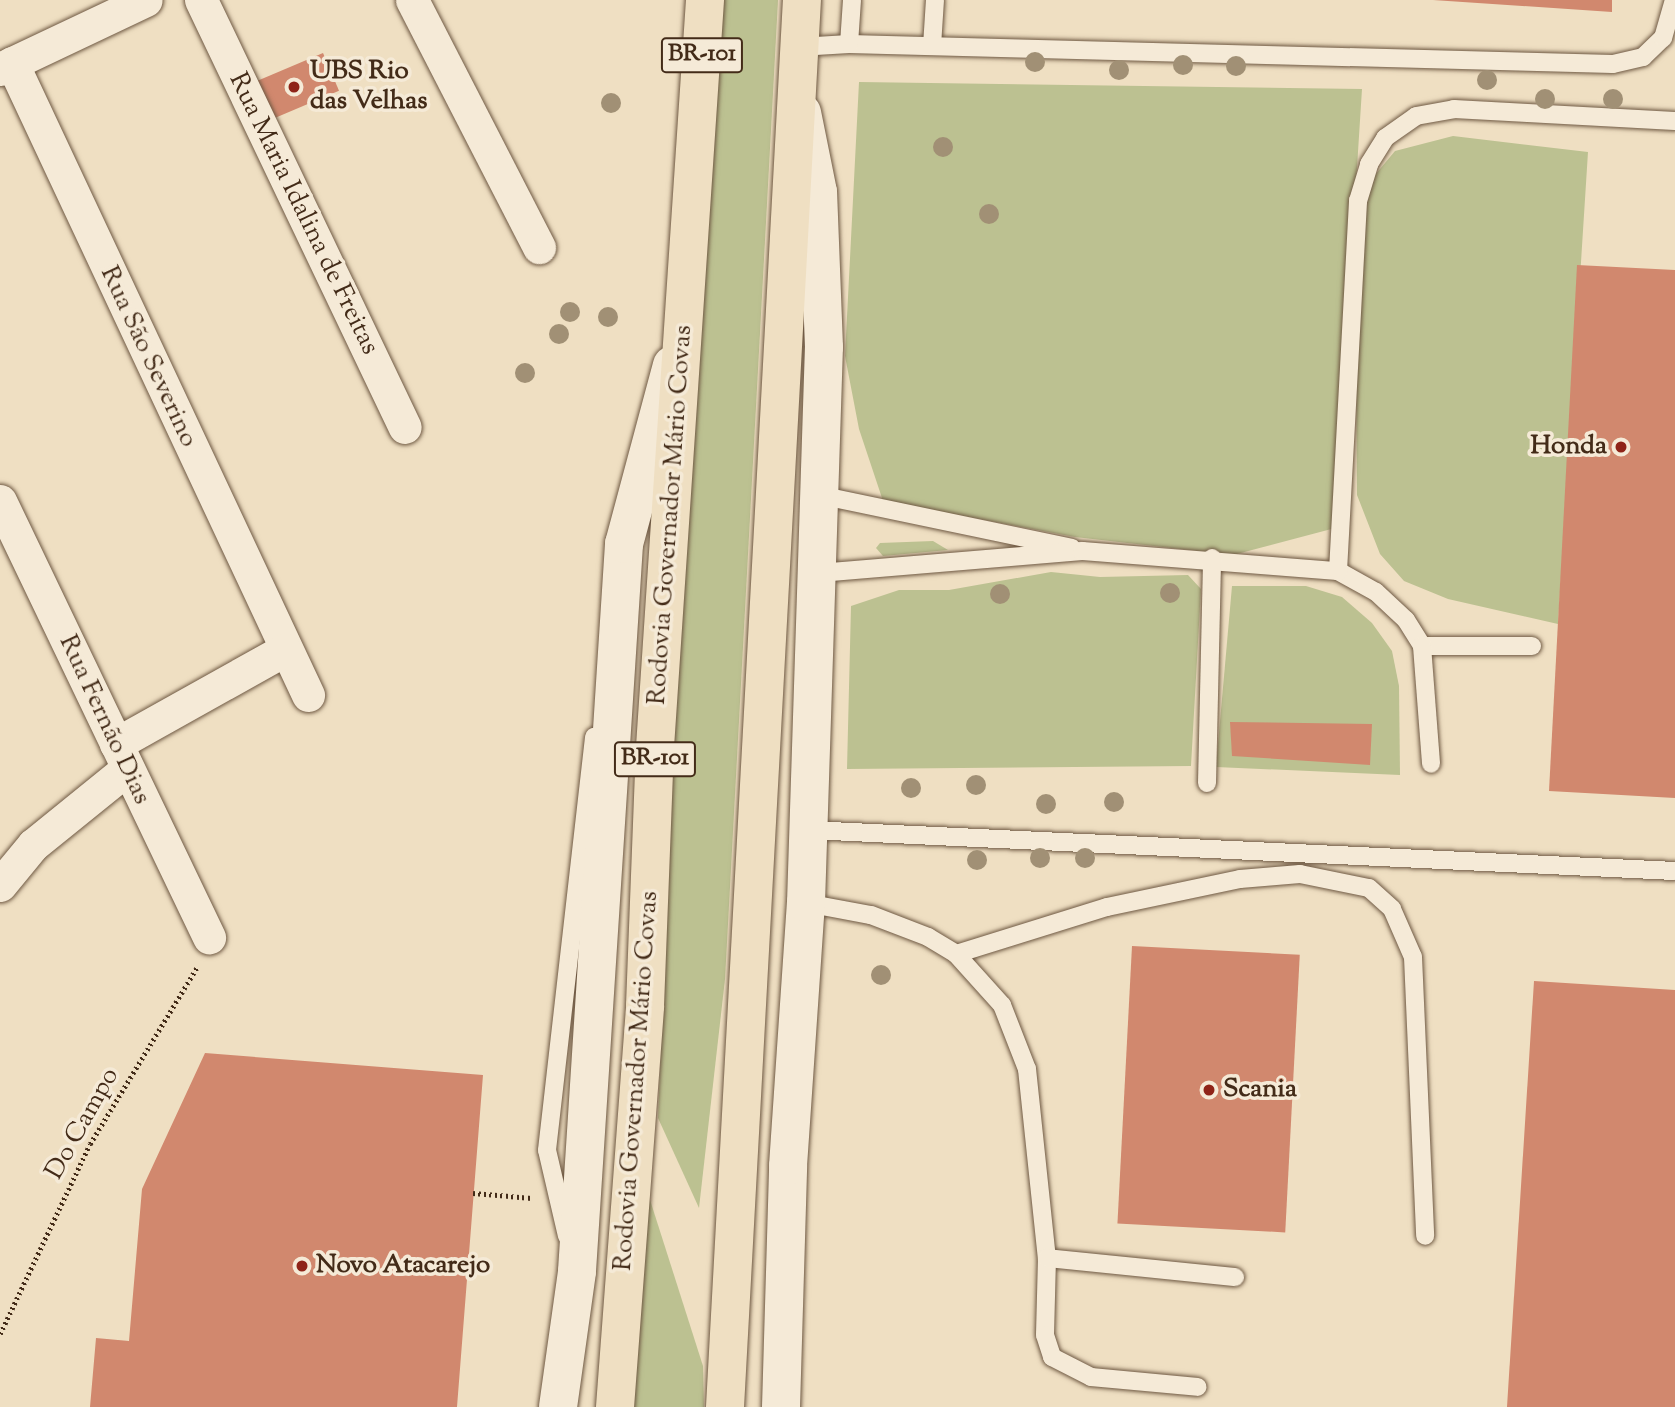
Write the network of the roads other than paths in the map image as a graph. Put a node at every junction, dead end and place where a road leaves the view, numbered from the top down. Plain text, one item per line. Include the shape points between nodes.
1 (146, 0) edge
2 (201, 0) edge
3 (412, 0) edge
4 (705, 0) edge
5 (802, 0) edge
6 (852, 0) edge
7 (935, 0) edge
8 (1674, 0) edge
9 (849, 44) junction
10 (932, 46) junction
11 (799, 47) junction
12 (6, 66) edge
13 (797, 87) junction
14 (1675, 121) edge
15 (539, 247) dead end
16 (685, 316) junction
17 (405, 428) dead end
18 (819, 495) junction
19 (0, 501) edge
20 (624, 544) junction
21 (1082, 551) junction
22 (1212, 558) junction
23 (1338, 571) junction
24 (819, 573) junction
25 (1422, 646) junction
26 (1532, 646) dead end
27 (284, 650) junction
28 (308, 695) dead end
29 (121, 756) junction
30 (1431, 764) dead end
31 (1207, 783) dead end
32 (809, 830) junction
33 (1675, 871) edge
34 (0, 885) edge
35 (806, 902) junction
36 (209, 938) road end
37 (956, 954) junction
38 (1425, 1236) dead end
39 (1047, 1258) junction
40 (577, 1271) junction
41 (1235, 1276) dead end
42 (1198, 1387) dead end
43 (558, 1407) edge
44 (615, 1407) edge
45 (725, 1407) edge
46 (781, 1407) edge

1 - 12 street
2 - 17 street, Rua Maria Idalina de Freitas
3 - 15 street
4 - 16 highway, Rodovia Governador Mário Covas / BR-101
5 - 11 highway
6 - 9 lane
7 - 10 lane
8 - 10 lane via 1663,38 1643,57 1613,64
9 - 10 lane
9 - 11 lane
11 - 13 highway
12 - 27 street, Rua São Severino
13 - 18 main road via 824,258
13 - 45 highway
14 - 23 lane via 1454,109 1416,116 1385,138 1369,164 1358,201
16 - 20 main road
16 - 44 highway, Rodovia Governador Mário Covas / BR-101
18 - 21 lane via 987,526
18 - 24 main road
19 - 29 street, Rua Fernão Dias
20 - 40 main road
20 - 40 lane via 578,843 547,1150
21 - 22 lane
21 - 24 lane
22 - 23 lane
22 - 31 lane
23 - 25 lane via 1376,592 1406,620
24 - 32 main road
25 - 26 lane
25 - 30 lane
27 - 28 street, Rua São Severino
27 - 29 street
29 - 34 street
29 - 36 street, Rua Fernão Dias
32 - 33 lane
32 - 35 main road
35 - 37 lane via 907,926
35 - 46 main road via 788,1166
37 - 38 lane via 1107,907 1240,879 1319,876 1369,888 1392,909 1413,957
37 - 39 lane via 1002,1005 1027,1069
39 - 41 lane
39 - 42 lane via 1045,1335 1047,1350 1059,1364 1091,1377
40 - 43 main road

